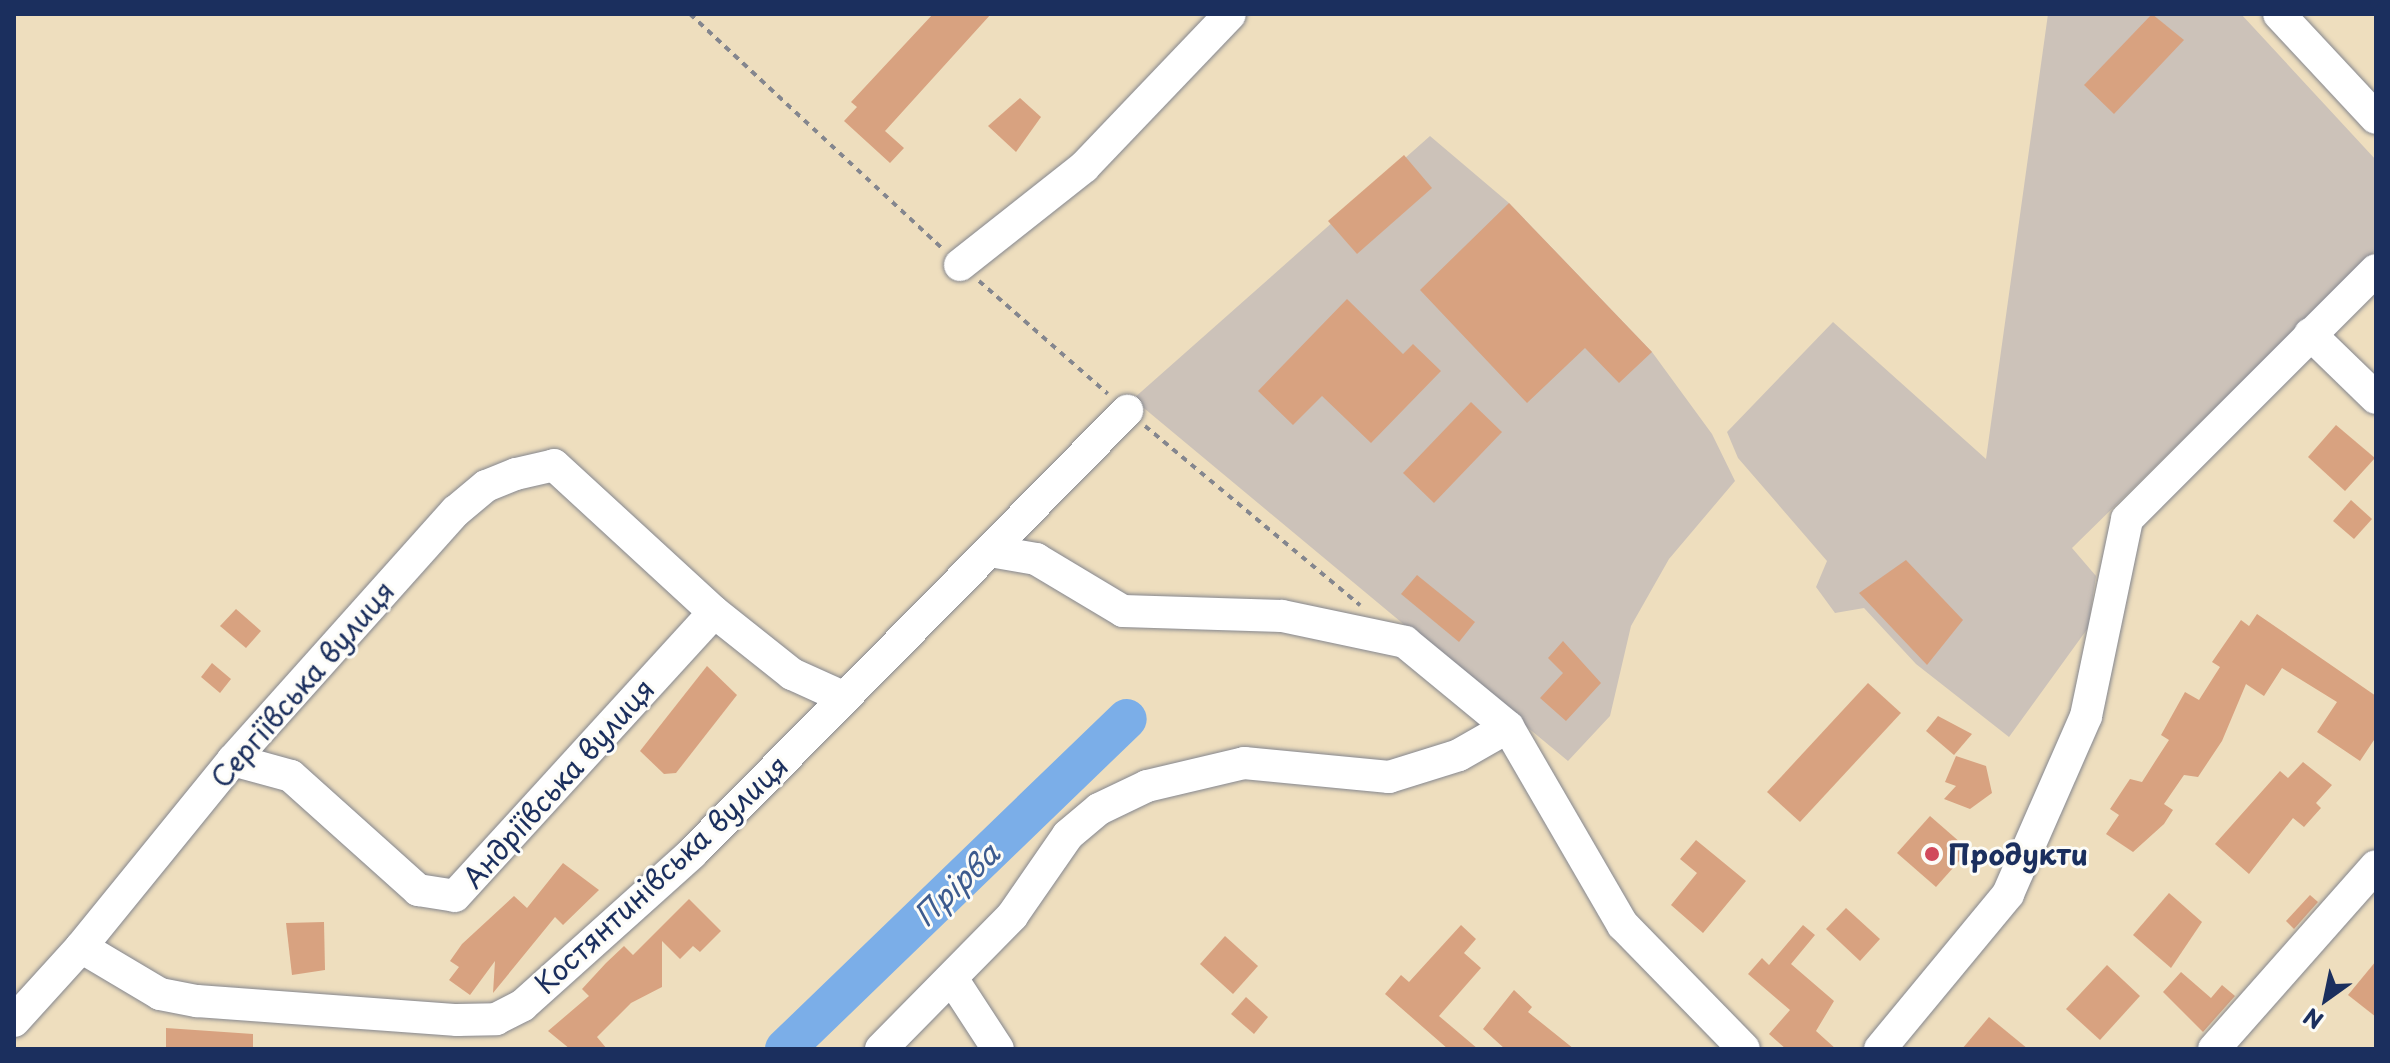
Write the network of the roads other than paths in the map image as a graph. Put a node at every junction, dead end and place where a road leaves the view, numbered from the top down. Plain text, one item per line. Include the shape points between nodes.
1 (1230, 14) edge
2 (2279, 14) edge
3 (2376, 118) edge
4 (960, 265) road end
5 (2376, 270) edge
6 (2310, 334) junction
7 (2376, 398) edge
8 (1127, 411) road end
9 (990, 551) junction
10 (714, 612) junction
11 (843, 697) junction
12 (1508, 727) junction
13 (233, 760) junction
14 (2376, 866) edge
15 (81, 947) junction
16 (953, 980) junction
17 (14, 1021) edge
18 (881, 1049) edge
19 (998, 1049) edge
20 (1744, 1049) edge
21 (1880, 1049) edge
22 (2214, 1049) edge

1 - 4 street via 1084,167
2 - 3 street
5 - 6 street
6 - 7 street
6 - 21 street via 2127,519 2086,716 2008,894
8 - 9 street, Костянтинівська вулиця
9 - 11 street, Костянтинівська вулиця
9 - 12 street via 1036,559 1123,611 1282,616 1405,642
10 - 11 street via 792,674
10 - 13 street, Андріївська вулиця via 455,896 418,890 291,776
10 - 13 street, Сергіївська вулиця via 554,465 486,486 456,511
11 - 15 street, Костянтинівська вулиця via 691,854 523,1005 496,1019 197,1001 160,994
12 - 16 street via 1459,755 1389,777 1244,763 1147,786 1099,809 1068,835 1012,916
12 - 20 street via 1623,925
13 - 15 street, Сергіївська вулиця
14 - 22 street
15 - 17 street
16 - 18 street
16 - 19 street

